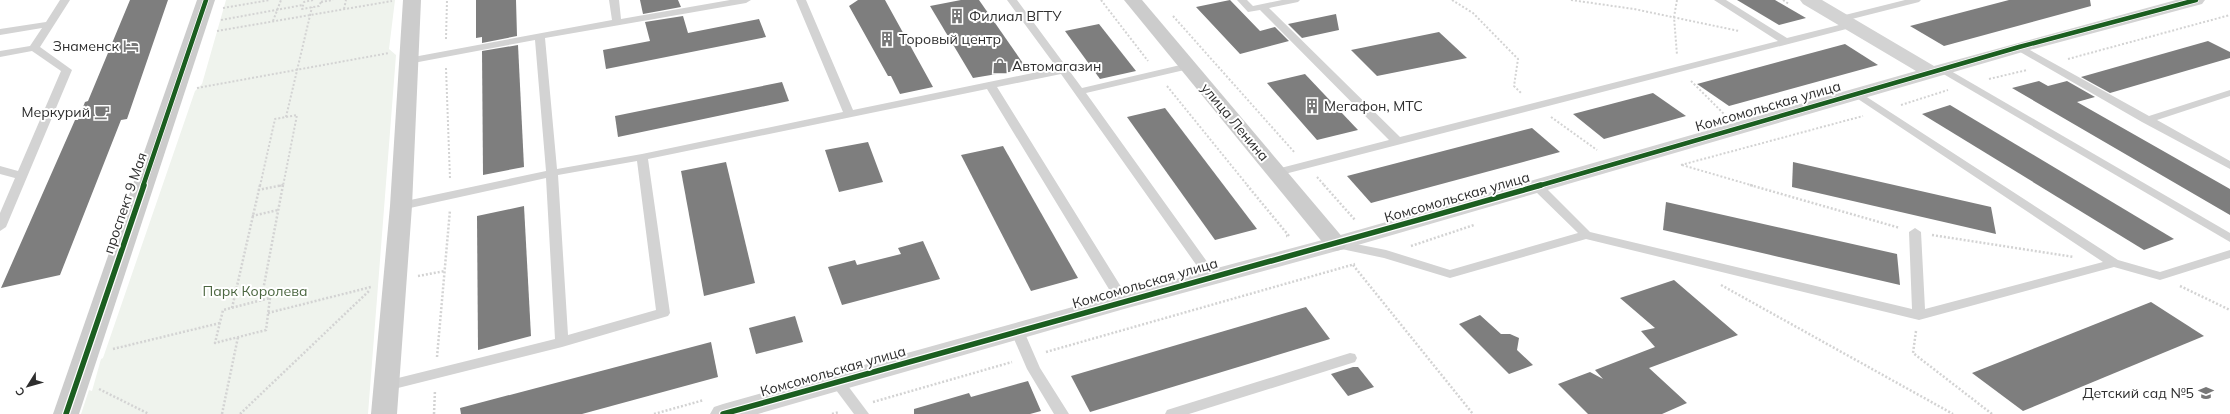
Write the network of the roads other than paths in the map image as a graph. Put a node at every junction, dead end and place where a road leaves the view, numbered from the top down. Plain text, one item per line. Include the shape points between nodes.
1 (65, 0) edge
2 (412, 0) edge
3 (614, 0) edge
4 (746, 0) edge
5 (801, 0) edge
6 (1012, 0) edge
7 (1134, 0) edge
8 (1242, 0) edge
9 (1295, 0) edge
10 (1719, 0) edge
11 (1809, 0) edge
12 (1916, 0) edge
13 (2196, 0) edge
14 (212, 4) edge
15 (1262, 7) junction
16 (617, 22) junction
17 (1846, 22) junction
18 (50, 24) junction
19 (0, 32) edge
20 (540, 36) junction
21 (1784, 41) junction
22 (2019, 47) junction
23 (34, 48) junction
24 (0, 54) edge
25 (399, 57) junction
26 (1188, 66) junction
27 (1064, 70) junction
28 (1939, 71) junction
29 (990, 85) junction
30 (1078, 92) junction
31 (1856, 93) junction
32 (2230, 93) edge
33 (850, 115) junction
34 (2146, 120) junction
35 (1397, 141) junction
36 (642, 157) junction
37 (2230, 166) edge
38 (0, 170) edge
39 (1276, 172) junction
40 (552, 173) junction
41 (21, 176) junction
42 (1538, 187) junction
43 (401, 206) junction
44 (0, 227) edge
45 (1915, 232) road end
46 (1586, 236) junction
47 (2230, 238) edge
48 (1336, 244) junction
49 (2230, 254) edge
50 (2114, 263) junction
51 (1212, 277) junction
52 (1123, 301) junction
53 (1919, 315) junction
54 (1018, 332) junction
55 (562, 342) junction
56 (1350, 358) dead end
57 (837, 382) junction
58 (386, 386) junction
59 (859, 410) edge
60 (66, 414) edge
61 (384, 414) edge
62 (724, 414) edge
63 (1062, 414) edge
64 (1172, 414) edge

1 - 18 lane
2 - 25 street
3 - 16 lane
4 - 16 lane
5 - 33 lane
6 - 27 lane
7 - 26 street, улица Ленина
8 - 15 lane via 1251,10
9 - 15 lane
10 - 21 lane
11 - 17 street
12 - 17 lane
13 - 22 street, Комсомольская улица
14 - 60 street, проспект 9 Мая
15 - 35 lane
16 - 20 lane
17 - 21 lane
17 - 28 street
18 - 19 lane
18 - 23 lane
20 - 25 lane
20 - 40 lane
21 - 35 lane
22 - 28 street, Комсомольская улица
22 - 34 lane
23 - 24 lane
23 - 41 lane via 67,70
25 - 43 street
26 - 30 lane
26 - 39 street, улица Ленина
27 - 29 lane
27 - 30 lane
28 - 31 street, Комсомольская улица
28 - 47 lane via 1968,84
29 - 33 lane
29 - 52 lane
30 - 51 lane
31 - 42 street, Комсомольская улица
31 - 50 lane
32 - 34 lane
33 - 36 lane
34 - 37 lane
35 - 39 lane
36 - 40 lane
36 - 55 lane via 663,313
38 - 41 lane
39 - 48 street, улица Ленина
40 - 43 lane
40 - 55 lane
41 - 44 lane
42 - 46 lane
42 - 48 street, Комсомольская улица
43 - 58 street
45 - 53 lane
46 - 48 lane via 1450,274 1386,254
46 - 53 lane
48 - 51 street, Комсомольская улица
49 - 50 lane via 2160,276
50 - 53 lane
51 - 52 street, Комсомольская улица
52 - 54 street, Комсомольская улица
54 - 57 street, Комсомольская улица
54 - 63 lane via 1034,369
55 - 58 lane
56 - 64 lane
57 - 59 lane
57 - 62 street, Комсомольская улица
58 - 61 street

